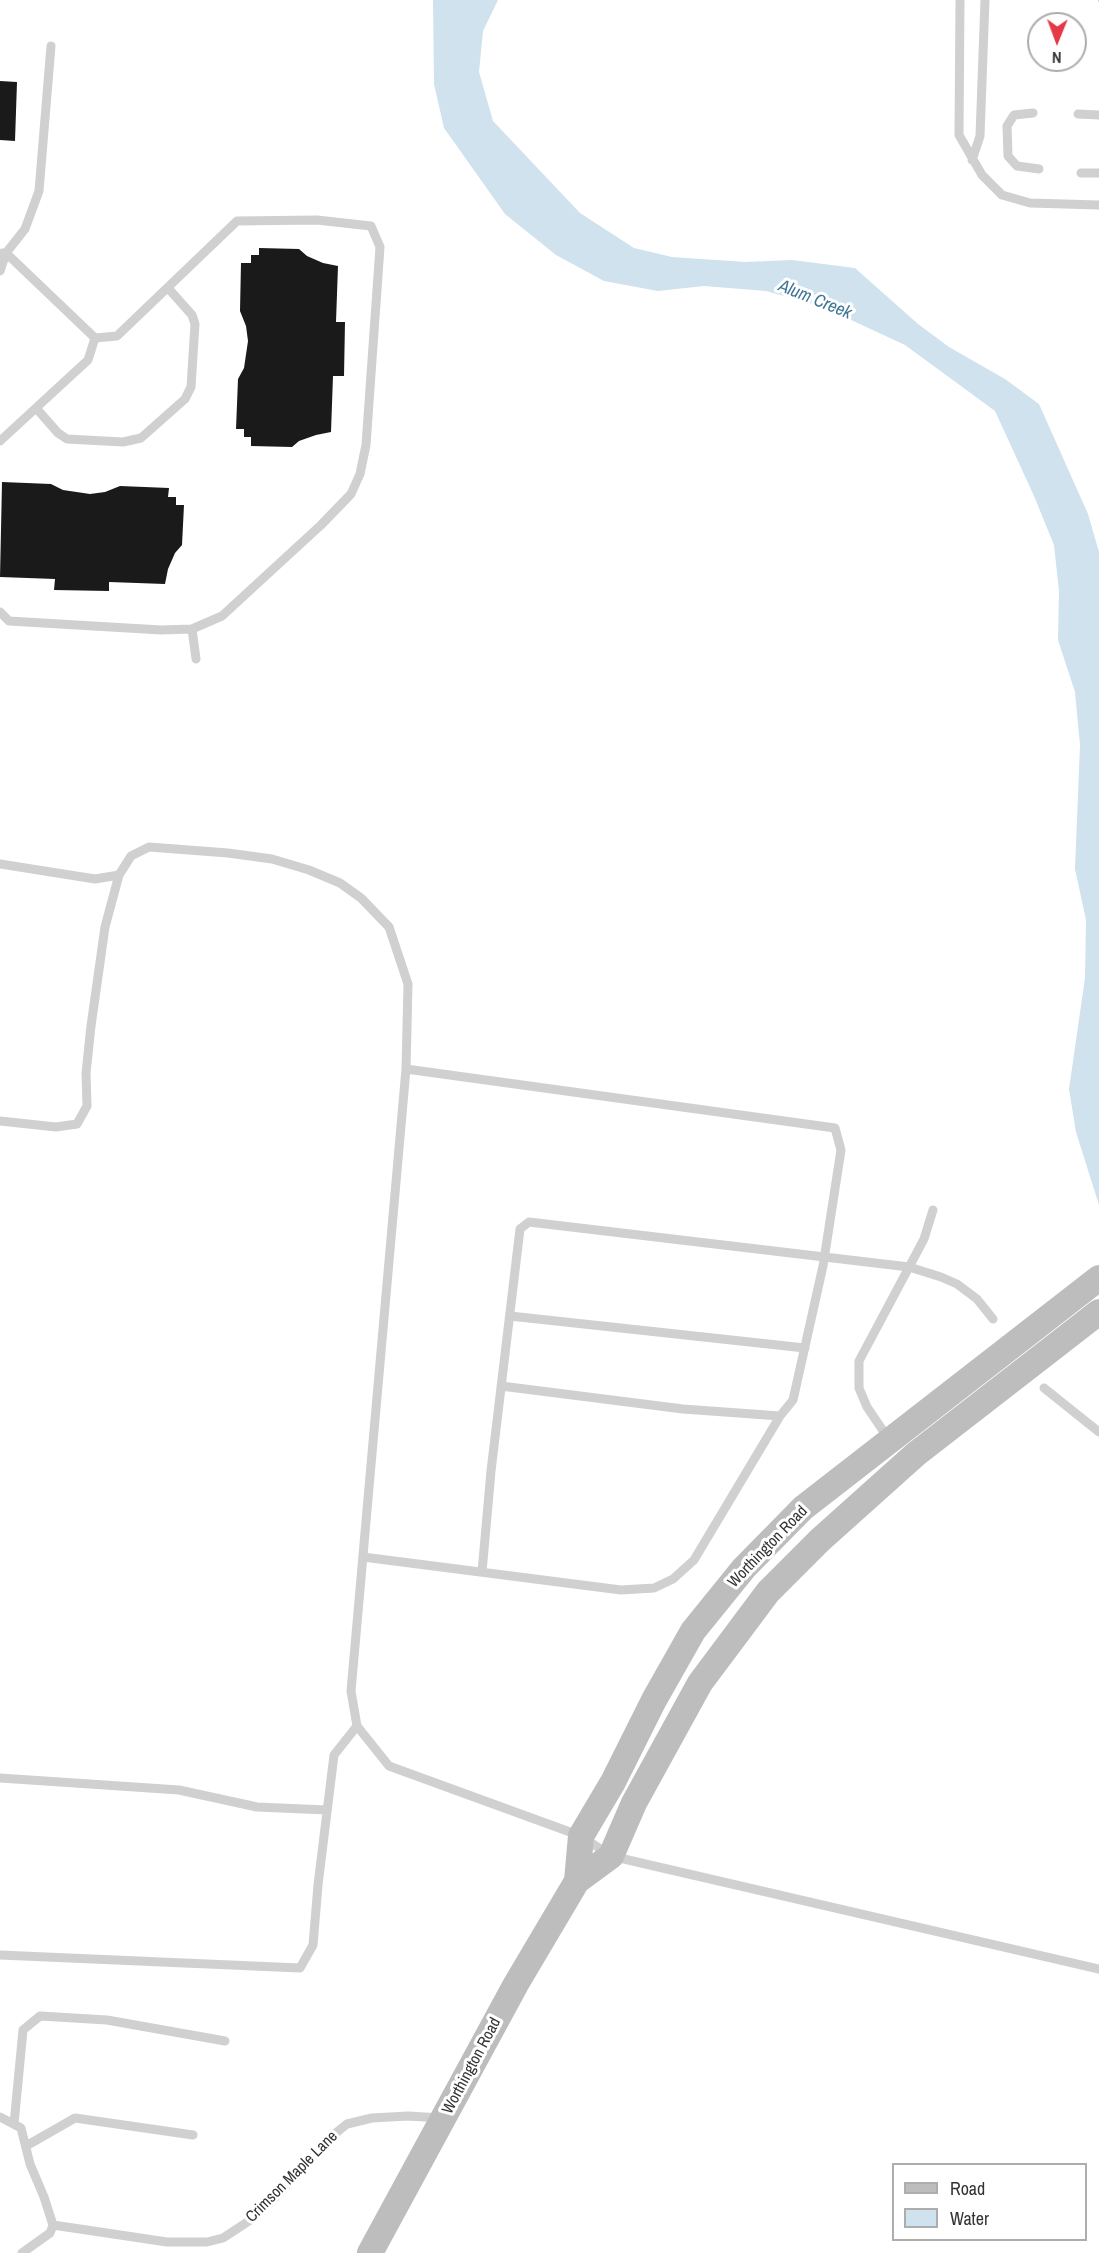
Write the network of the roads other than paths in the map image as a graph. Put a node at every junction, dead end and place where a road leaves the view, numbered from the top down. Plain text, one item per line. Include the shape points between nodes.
1 (960, 0) edge
2 (985, 0) edge
3 (51, 46) dead end
4 (1033, 113) dead end
5 (1078, 114) dead end
6 (1099, 115) edge
7 (972, 160) junction
8 (1039, 169) dead end
9 (1081, 173) dead end
10 (1099, 173) edge
11 (1099, 205) edge
12 (3, 253) edge
13 (0, 271) edge
14 (168, 288) junction
15 (95, 338) junction
16 (36, 408) junction
17 (0, 441) edge
18 (0, 612) edge
19 (192, 628) junction
20 (196, 659) dead end
21 (0, 864) edge
22 (119, 875) junction
23 (406, 1069) junction
24 (0, 1120) edge
25 (933, 1210) dead end
26 (825, 1256) junction
27 (909, 1267) junction
28 (1099, 1278) edge
29 (510, 1316) junction
30 (1093, 1316) edge
31 (993, 1319) dead end
32 (805, 1348) junction
33 (501, 1386) junction
34 (1044, 1388) dead end
35 (780, 1416) junction
36 (1099, 1432) edge
37 (889, 1440) junction
38 (909, 1460) junction
39 (363, 1557) junction
40 (482, 1572) junction
41 (357, 1726) junction
42 (0, 1778) edge
43 (327, 1810) junction
44 (581, 1836) junction
45 (611, 1857) junction
46 (577, 1881) junction
47 (0, 1955) edge
48 (1099, 1970) edge
49 (225, 2041) dead end
50 (0, 2117) edge
51 (444, 2118) junction
52 (14, 2124) junction
53 (193, 2135) dead end
54 (26, 2146) junction
55 (53, 2225) junction
56 (22, 2253) edge
57 (370, 2253) edge

1 - 7 lane via 959,135
2 - 7 lane via 980,136
3 - 12 lane via 41,181 24,229
4 - 8 lane via 1014,115 1007,126 1008,156 1017,166
5 - 6 lane
7 - 11 lane via 1002,195 1030,203
9 - 10 lane
12 - 13 lane
12 - 15 lane
14 - 15 lane via 117,336
14 - 16 lane via 195,324 191,387 185,399 141,438 123,442 67,439
14 - 19 lane via 237,221 317,220 371,226 380,247 366,445 351,494 222,616
15 - 16 lane via 88,360
16 - 17 lane
18 - 19 lane via 9,621 161,630
19 - 20 lane
21 - 22 lane via 95,879
22 - 23 lane via 131,856 149,847 272,859 340,883 389,927 408,984
22 - 24 lane via 105,927 92,1015 87,1106 77,1124 56,1127
23 - 26 lane via 835,1128 841,1150
23 - 39 lane
25 - 27 lane
26 - 27 lane
26 - 29 lane via 530,1222 520,1229
26 - 32 lane
27 - 31 lane via 957,1284 977,1299
27 - 37 lane via 859,1361 859,1388
28 - 37 main road, Worthington Road
29 - 32 lane
29 - 33 lane
30 - 38 main road, Worthington Road
32 - 35 lane via 793,1400
33 - 35 lane via 683,1409
33 - 40 lane
34 - 36 lane
35 - 40 lane via 694,1560 673,1579 654,1588 621,1590
37 - 38 main road
37 - 44 main road, Worthington Road via 779,1531 693,1631
38 - 45 main road, Worthington Road via 819,1540 768,1592 699,1683 634,1803
39 - 40 lane
39 - 41 lane via 351,1691
41 - 43 lane via 334,1755
41 - 44 lane via 389,1766
42 - 43 lane via 179,1790 257,1807
43 - 47 lane via 313,1945 300,1968
44 - 45 lane
44 - 46 main road, Worthington Road
45 - 46 main road, Worthington Road
45 - 48 lane
46 - 51 main road, Worthington Road
49 - 52 lane via 107,2020 40,2016 23,2030
50 - 52 lane
51 - 55 lane, Crimson Maple Lane via 381,2117 347,2124 255,2217 223,2238 167,2242
51 - 57 main road, Worthington Road
52 - 54 lane via 21,2128
53 - 54 lane via 75,2118
54 - 55 lane
55 - 56 lane via 50,2233

